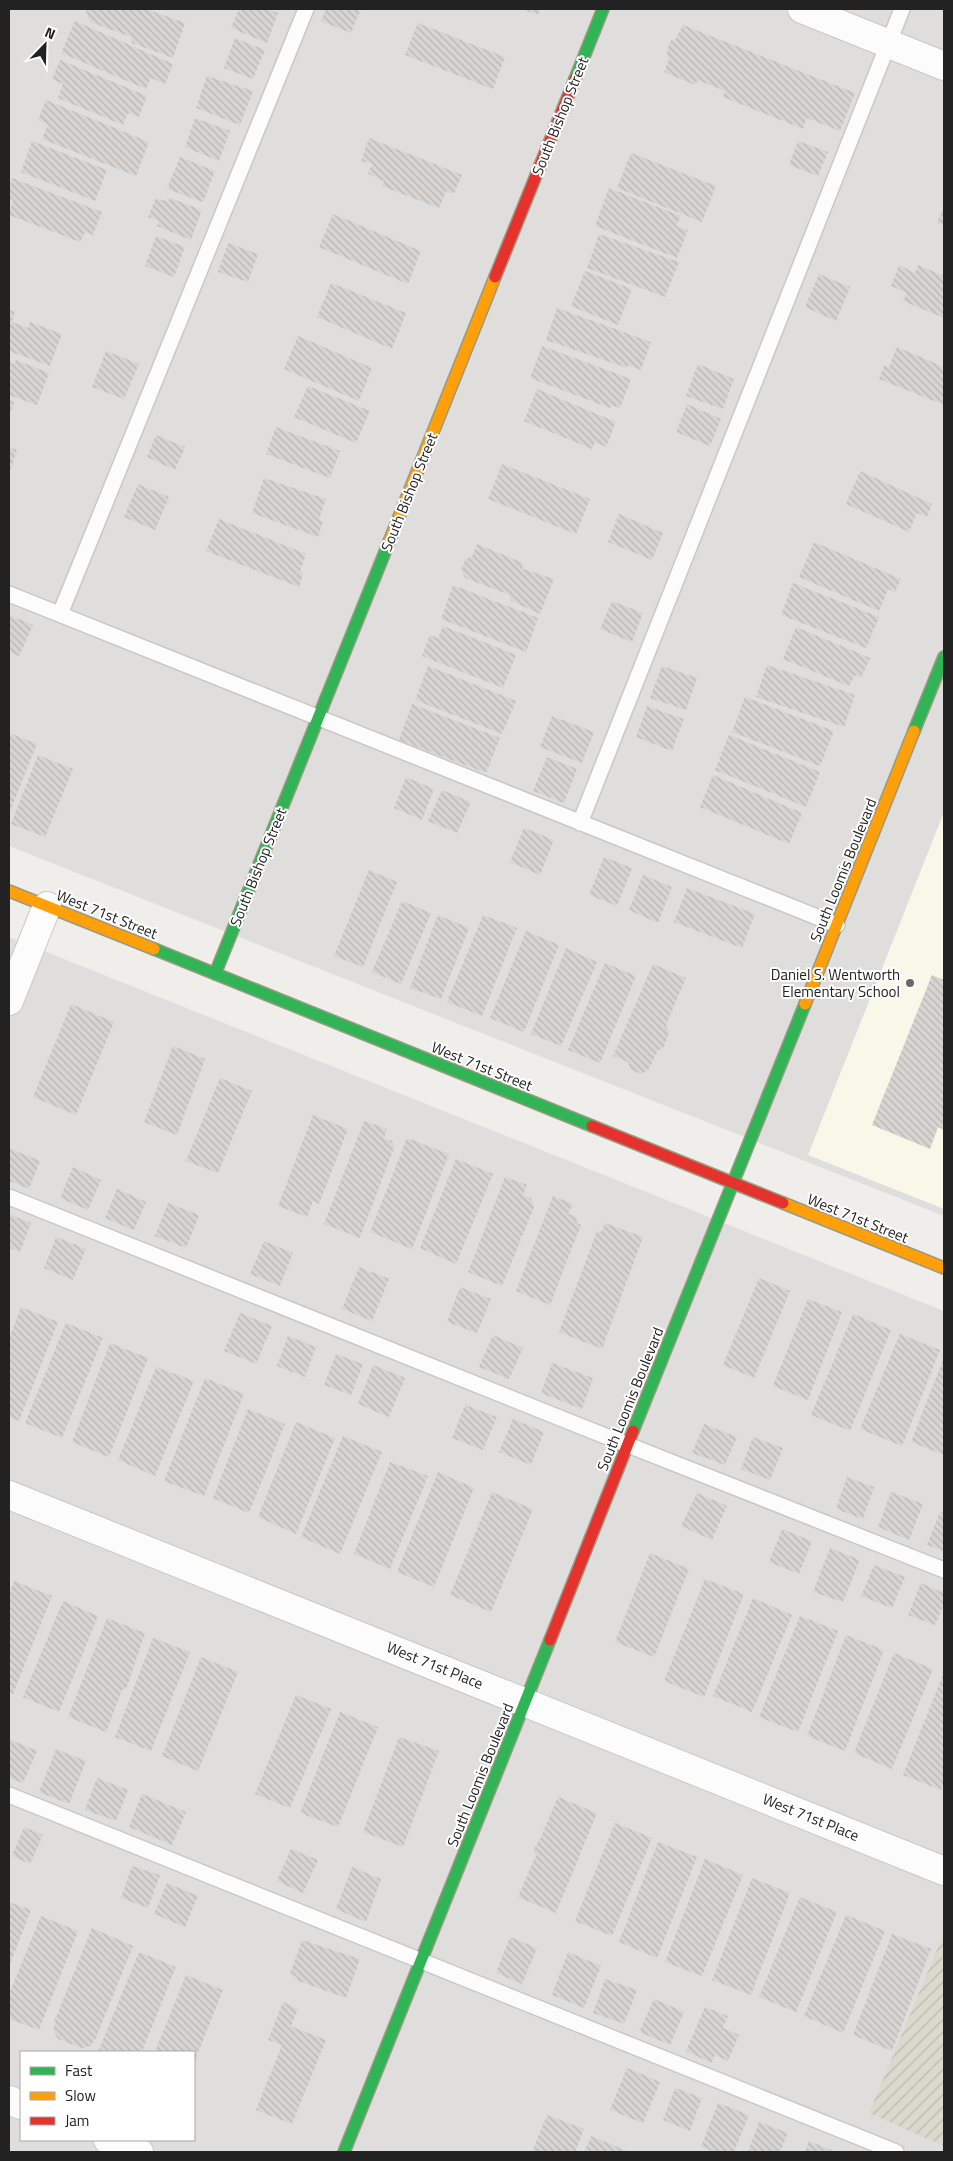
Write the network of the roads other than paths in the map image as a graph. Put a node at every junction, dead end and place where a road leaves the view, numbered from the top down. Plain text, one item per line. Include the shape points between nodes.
1 (306, 9) edge
2 (603, 9) edge
3 (802, 9) edge
4 (902, 9) edge
5 (888, 43) junction
6 (944, 66) edge
7 (9, 594) edge
8 (60, 614) junction
9 (944, 657) edge
10 (318, 718) junction
11 (580, 823) junction
12 (9, 891) edge
13 (47, 906) junction
14 (837, 926) junction
15 (215, 974) junction
16 (9, 1001) edge
17 (733, 1184) junction
18 (9, 1197) edge
19 (944, 1268) edge
20 (628, 1446) junction
21 (9, 1495) edge
22 (944, 1570) edge
23 (525, 1701) junction
24 (9, 1795) edge
25 (944, 1871) edge
26 (421, 1961) junction
27 (111, 2141) edge
28 (139, 2152) edge
29 (344, 2152) edge
30 (896, 2152) edge

1 - 8 lane
2 - 10 street, South Bishop Street
3 - 5 street
4 - 5 lane
5 - 6 street
5 - 11 lane
7 - 8 lane
8 - 10 lane
9 - 14 street, South Loomis Boulevard
10 - 11 lane
10 - 15 street, South Bishop Street
11 - 14 lane
12 - 13 street, West 71st Street
13 - 15 street, West 71st Street
13 - 16 street
14 - 17 street, South Loomis Boulevard
15 - 17 street, West 71st Street
17 - 19 street, West 71st Street
17 - 20 street, South Loomis Boulevard
18 - 20 lane
20 - 22 lane
20 - 23 street, South Loomis Boulevard
21 - 23 street, West 71st Place
23 - 25 street, West 71st Place
23 - 26 street, South Loomis Boulevard
24 - 26 lane
26 - 29 street, South Loomis Boulevard
26 - 30 lane
27 - 28 street

